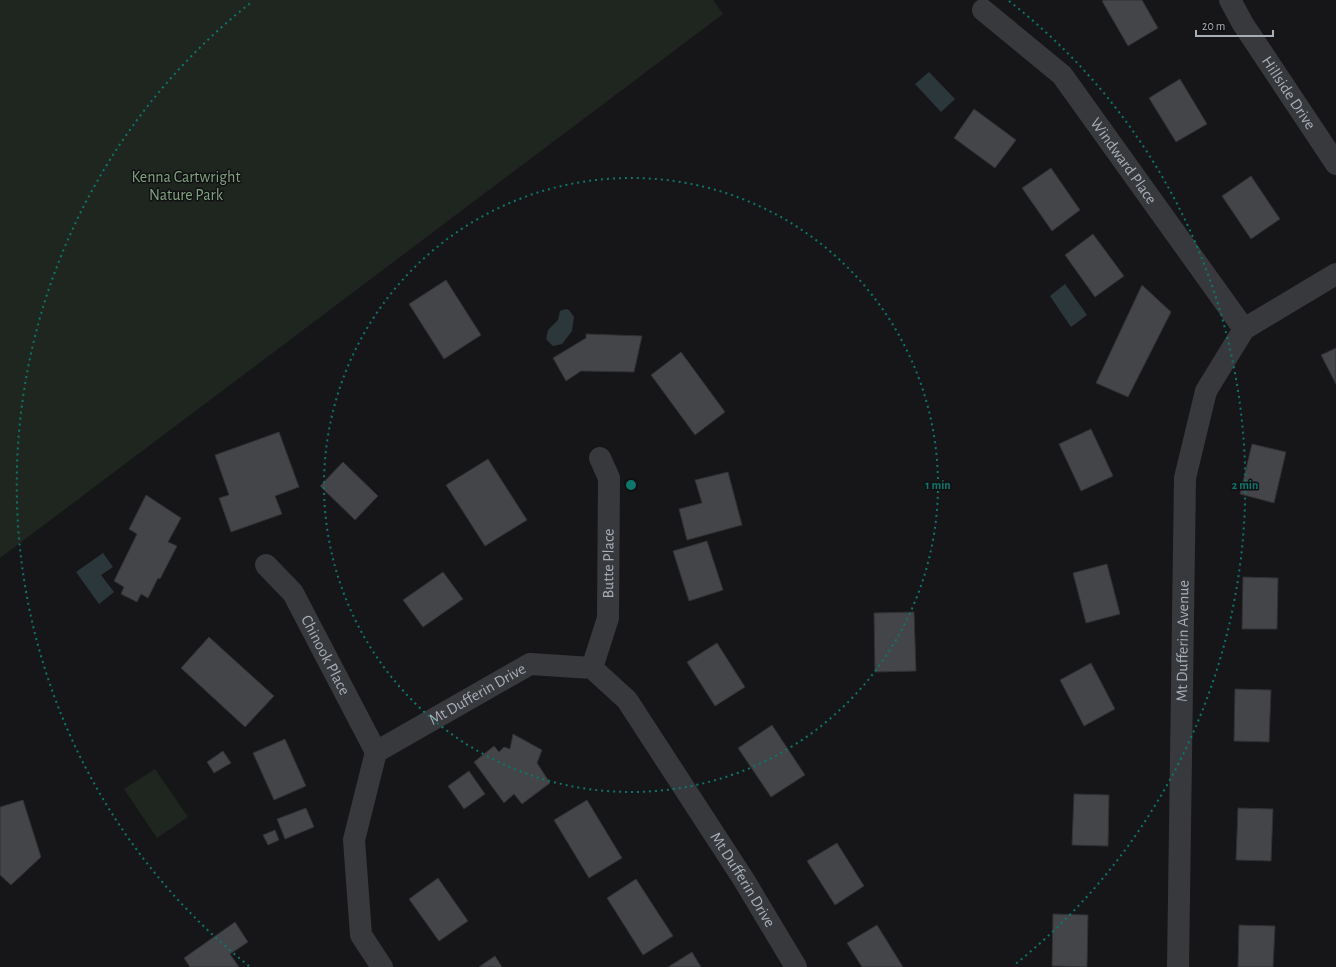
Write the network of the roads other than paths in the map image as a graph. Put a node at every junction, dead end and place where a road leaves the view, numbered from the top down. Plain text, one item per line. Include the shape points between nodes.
1 (1230, 0) edge
2 (983, 10) dead end
3 (1336, 164) edge
4 (1336, 274) edge
5 (1244, 329) junction
6 (600, 458) dead end
7 (266, 565) dead end
8 (592, 668) junction
9 (376, 752) junction
10 (382, 967) edge
11 (796, 967) edge
12 (1178, 967) edge

1 - 3 street, Hillside Drive via 1243,24
2 - 5 street, Windward Place via 1062,75
4 - 5 street
5 - 12 street, Mt Dufferin Avenue via 1206,392 1185,478
6 - 8 street, Butte Place via 609,478 608,618
7 - 9 street, Chinook Place via 293,593
8 - 9 street, Mt Dufferin Drive via 530,664
8 - 11 street, Mt Dufferin Drive via 627,700 744,880
9 - 10 street via 354,840 361,935

